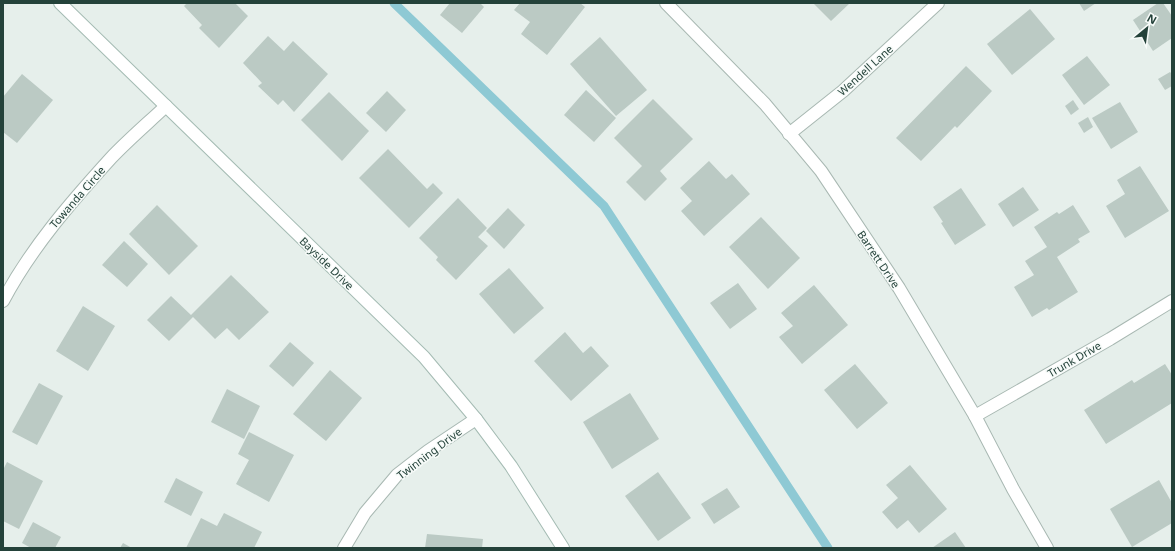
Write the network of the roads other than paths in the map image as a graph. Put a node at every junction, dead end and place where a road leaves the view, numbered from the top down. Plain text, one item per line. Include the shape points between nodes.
1 (60, 3) edge
2 (666, 3) edge
3 (938, 3) edge
4 (166, 106) junction
5 (789, 134) junction
6 (3, 301) edge
7 (1172, 301) edge
8 (976, 416) junction
9 (476, 419) junction
10 (344, 548) edge
11 (563, 548) edge
12 (1047, 548) edge

1 - 4 street, Bayside Drive
2 - 5 street, Barrett Drive via 765,104
3 - 5 street, Wendell Lane via 843,91
4 - 6 street, Towanda Circle via 112,157 51,228
4 - 9 street, Bayside Drive via 424,357
5 - 8 street, Barrett Drive via 821,171 899,288
7 - 8 street, Trunk Drive
8 - 12 street, Barrett Drive via 1013,490
9 - 10 street, Twinning Drive via 397,475 365,513
9 - 11 street, Bayside Drive via 511,466

